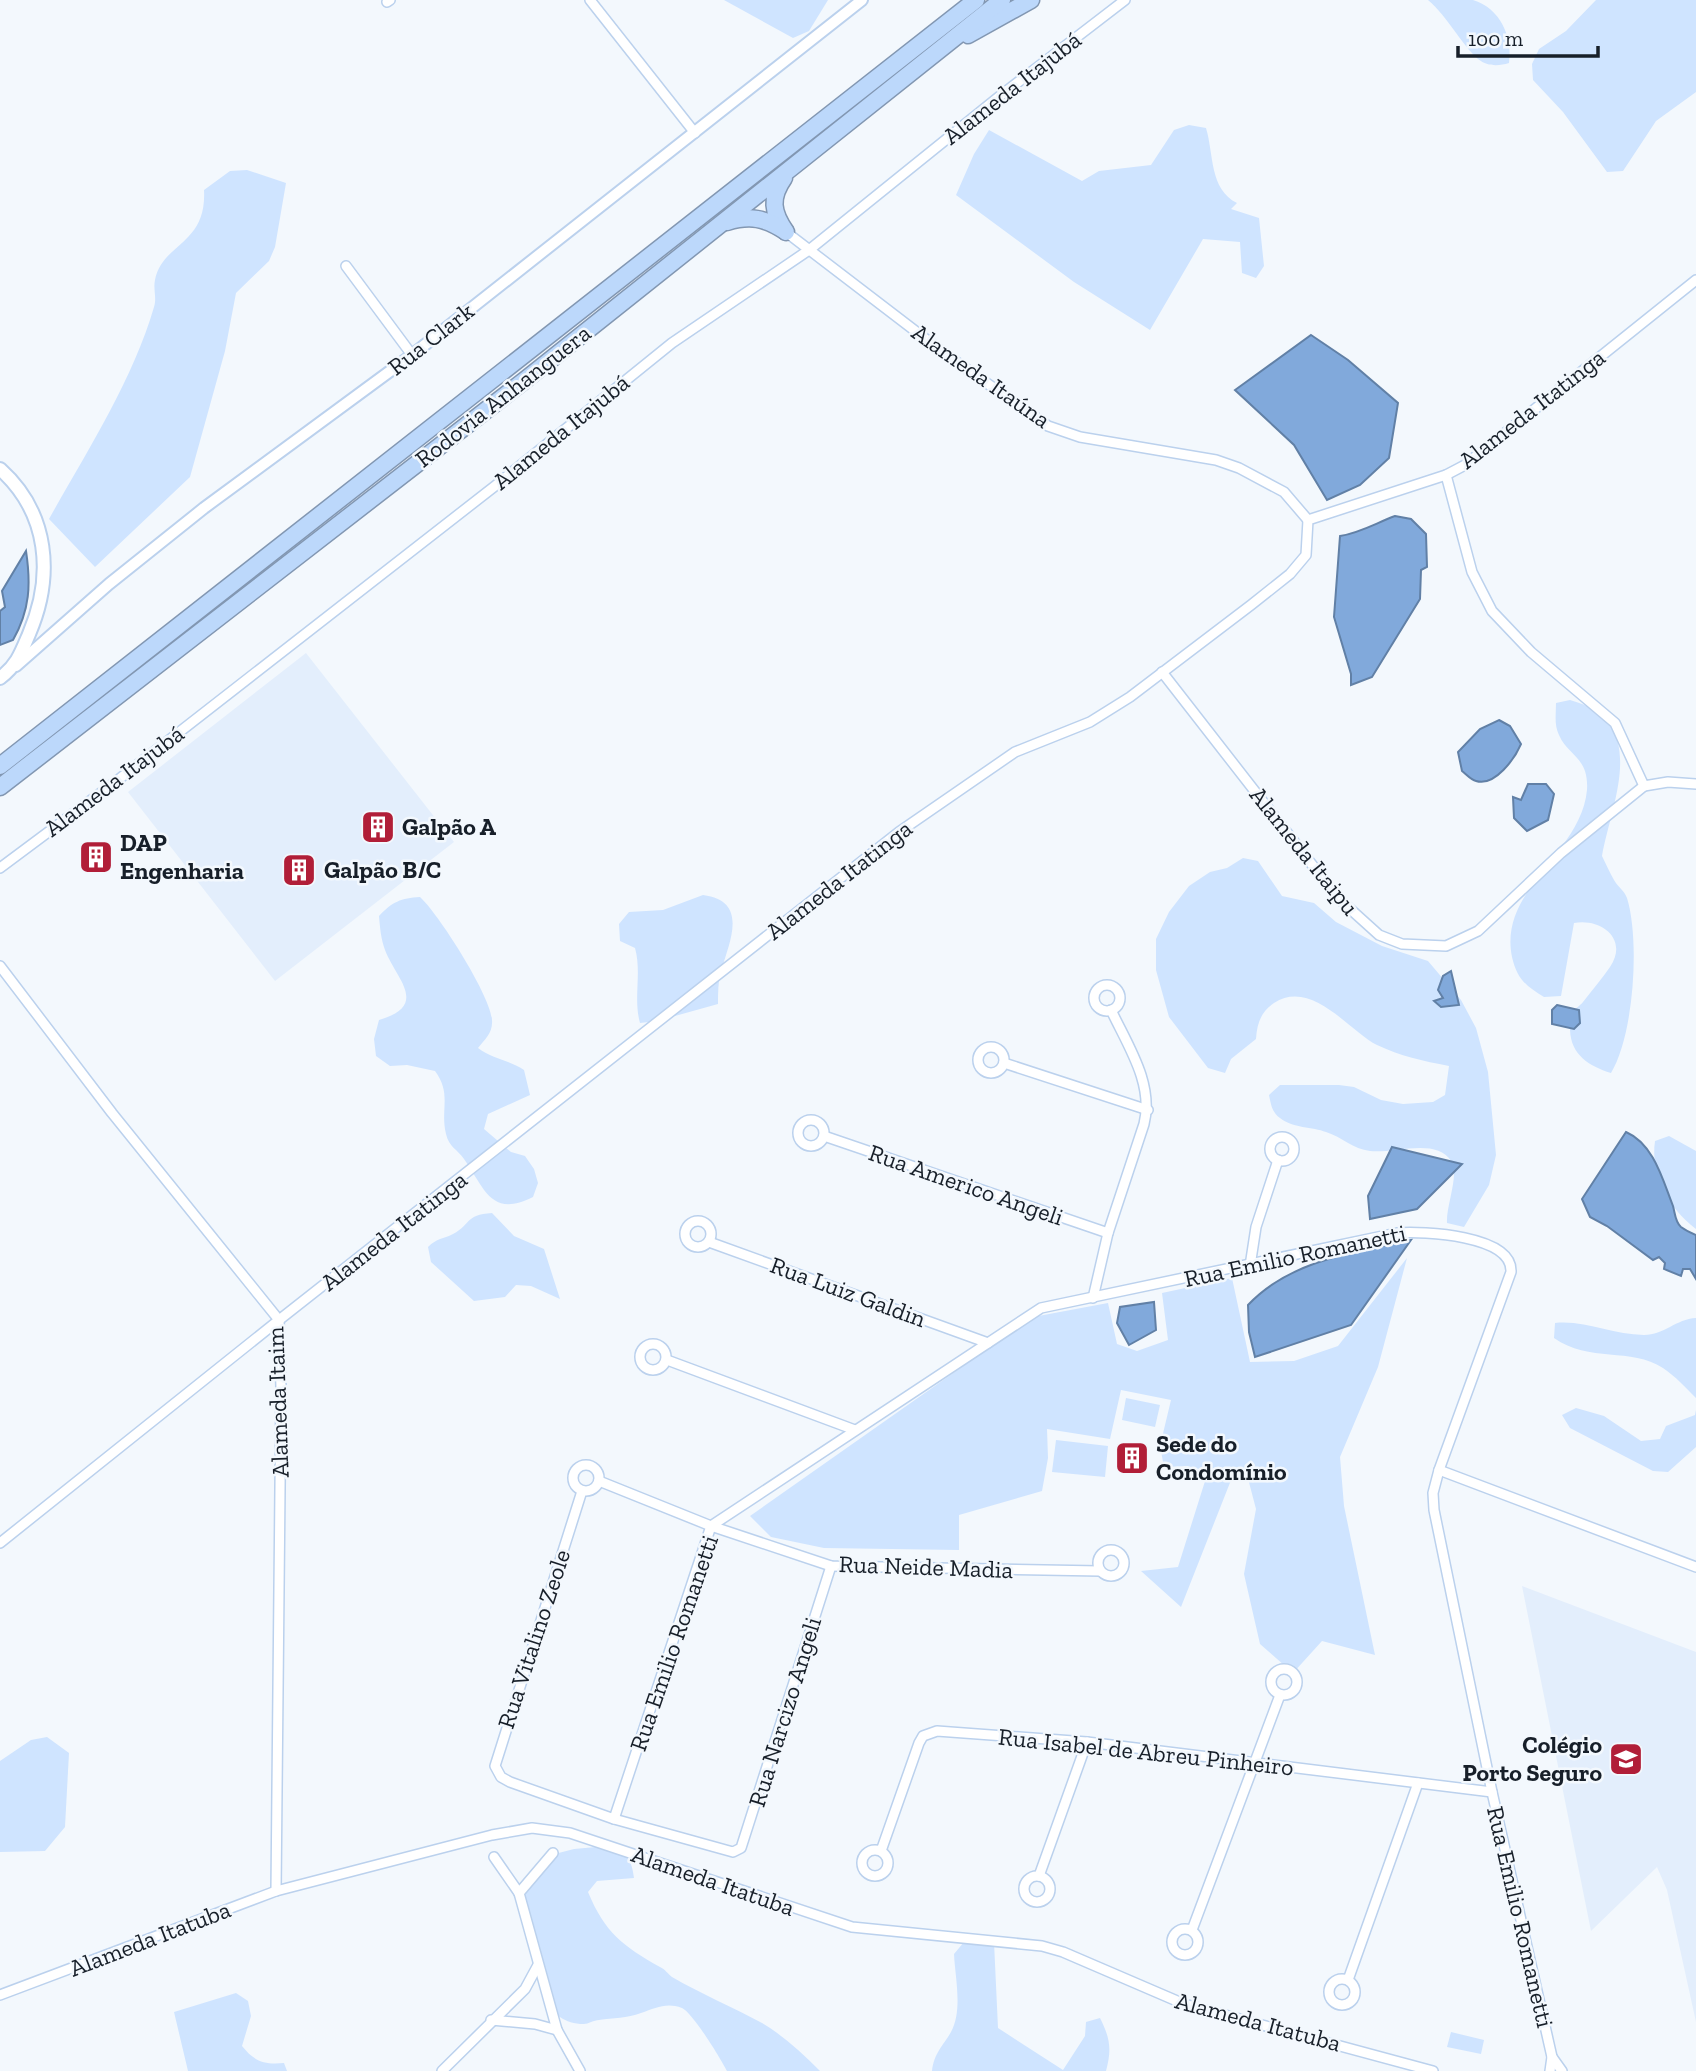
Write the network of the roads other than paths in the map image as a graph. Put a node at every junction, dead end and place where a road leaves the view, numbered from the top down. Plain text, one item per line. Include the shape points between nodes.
1 (590, 0) edge
2 (862, 0) edge
3 (976, 0) edge
4 (1002, 0) edge
5 (1031, 0) edge
6 (1125, 0) edge
7 (941, 48) junction
8 (695, 133) junction
9 (792, 167) junction
10 (718, 225) junction
11 (786, 232) junction
12 (809, 250) junction
13 (346, 266) dead end
14 (1696, 280) edge
15 (412, 355) junction
16 (0, 469) edge
17 (1446, 475) junction
18 (1308, 520) junction
19 (16, 666) junction
20 (1163, 672) junction
21 (0, 678) edge
22 (1, 765) edge
23 (1696, 784) edge
24 (1644, 786) junction
25 (0, 787) edge
26 (0, 868) edge
27 (0, 966) edge
28 (1111, 1010) dead end
29 (1004, 1063) dead end
30 (1147, 1110) junction
31 (824, 1136) dead end
32 (1278, 1160) dead end
33 (1108, 1233) junction
34 (709, 1242) dead end
35 (1250, 1266) junction
36 (1093, 1298) junction
37 (279, 1320) junction
38 (988, 1343) junction
39 (667, 1360) dead end
40 (855, 1430) junction
41 (1439, 1470) junction
42 (599, 1481) junction
43 (582, 1491) junction
44 (711, 1526) junction
45 (0, 1544) edge
46 (831, 1566) junction
47 (1696, 1567) edge
48 (1100, 1571) dead end
49 (1280, 1695) dead end
50 (1087, 1742) junction
51 (1256, 1761) junction
52 (1418, 1783) junction
53 (1492, 1792) junction
54 (614, 1819) junction
55 (881, 1851) dead end
56 (553, 1853) dead end
57 (494, 1857) dead end
58 (1039, 1876) dead end
59 (276, 1891) junction
60 (519, 1893) junction
61 (1192, 1930) dead end
62 (538, 1965) junction
63 (1348, 1980) dead end
64 (0, 1996) edge
65 (491, 2020) junction
66 (557, 2030) junction
67 (1552, 2057) junction
68 (442, 2071) edge
69 (580, 2071) edge
70 (1433, 2071) edge
71 (1550, 2071) edge
72 (1562, 2071) edge

1 - 8 street
2 - 8 street, Rua Clark
3 - 22 highway, Rodovia Anhanguera
4 - 7 highway, Rodovia Anhanguera
5 - 7 highway
6 - 12 street, Alameda Itajubá
7 - 9 highway, Rodovia Anhanguera
8 - 15 street, Rua Clark
9 - 10 highway, Rodovia Anhanguera
9 - 11 highway via 773,199
10 - 11 highway via 759,218
10 - 25 highway, Rodovia Anhanguera
11 - 12 street, Alameda Itaúna
12 - 18 street, Alameda Itaúna via 1048,426 1080,437 1240,468 1284,492
12 - 26 street, Alameda Itajubá via 672,343 495,486
13 - 15 street
14 - 17 street, Alameda Itatinga via 1465,465
15 - 19 street, Rua Clark via 204,508
16 - 19 main road via 26,500 46,561 42,598
17 - 18 street, Alameda Itatinga
17 - 24 street via 1472,572 1492,611 1531,652 1615,723
18 - 20 street, Alameda Itatinga via 1309,541 1300,563
19 - 21 main road, Rua Clark
20 - 24 street, Alameda Itaipu via 1338,898 1379,935 1402,944 1446,946 1478,931 1561,853
20 - 37 street, Alameda Itatinga via 1090,722 1015,752 900,831
23 - 24 street
27 - 37 street, Alameda Itaim
28 - 30 street via 1144,1083
29 - 30 street
30 - 33 street
31 - 33 street, Rua Americo Angeli
32 - 35 street via 1256,1227
33 - 36 street
34 - 38 street, Rua Luiz Galdin
35 - 36 street, Rua Emilio Romanetti
35 - 41 street, Rua Emilio Romanetti via 1418,1231 1472,1240 1506,1255 1511,1272
36 - 38 street, Rua Emilio Romanetti via 1041,1308
37 - 45 street, Alameda Itatinga
37 - 59 street, Alameda Itaim
38 - 40 street, Rua Emilio Romanetti
39 - 40 street
40 - 44 street, Rua Emilio Romanetti
41 - 47 street
41 - 53 street, Rua Emilio Romanetti via 1434,1510
42 - 43 street via 590,1491
42 - 43 street, Rua Vitalino Zeole via 592,1466 579,1466 572,1477
42 - 44 street, Rua Neide Madia
43 - 54 street, Rua Vitalino Zeole via 496,1757 498,1773 510,1782
44 - 46 street, Rua Neide Madia
44 - 54 street, Rua Emilio Romanetti
46 - 48 street, Rua Neide Madia
46 - 54 street, Rua Narcizo Angeli via 741,1848 733,1852
49 - 51 street
50 - 51 street, Rua Isabel de Abreu Pinheiro
50 - 55 street, Rua Isabel de Abreu Pinheiro via 930,1733 919,1743
50 - 58 street
51 - 52 street, Rua Isabel de Abreu Pinheiro
51 - 61 street
52 - 53 street, Rua Isabel de Abreu Pinheiro
52 - 63 street
53 - 67 street, Rua Emilio Romanetti
56 - 60 street
57 - 60 street
59 - 64 street, Alameda Itatuba
59 - 70 street, Alameda Itatuba via 482,1838 551,1829 852,1927 1062,1952 1184,2004
60 - 62 street
62 - 65 street via 525,1989
62 - 66 street
65 - 66 street
65 - 68 street
66 - 69 street
67 - 71 street, Rua Emilio Romanetti
67 - 72 street, Rua Emilio Romanetti

